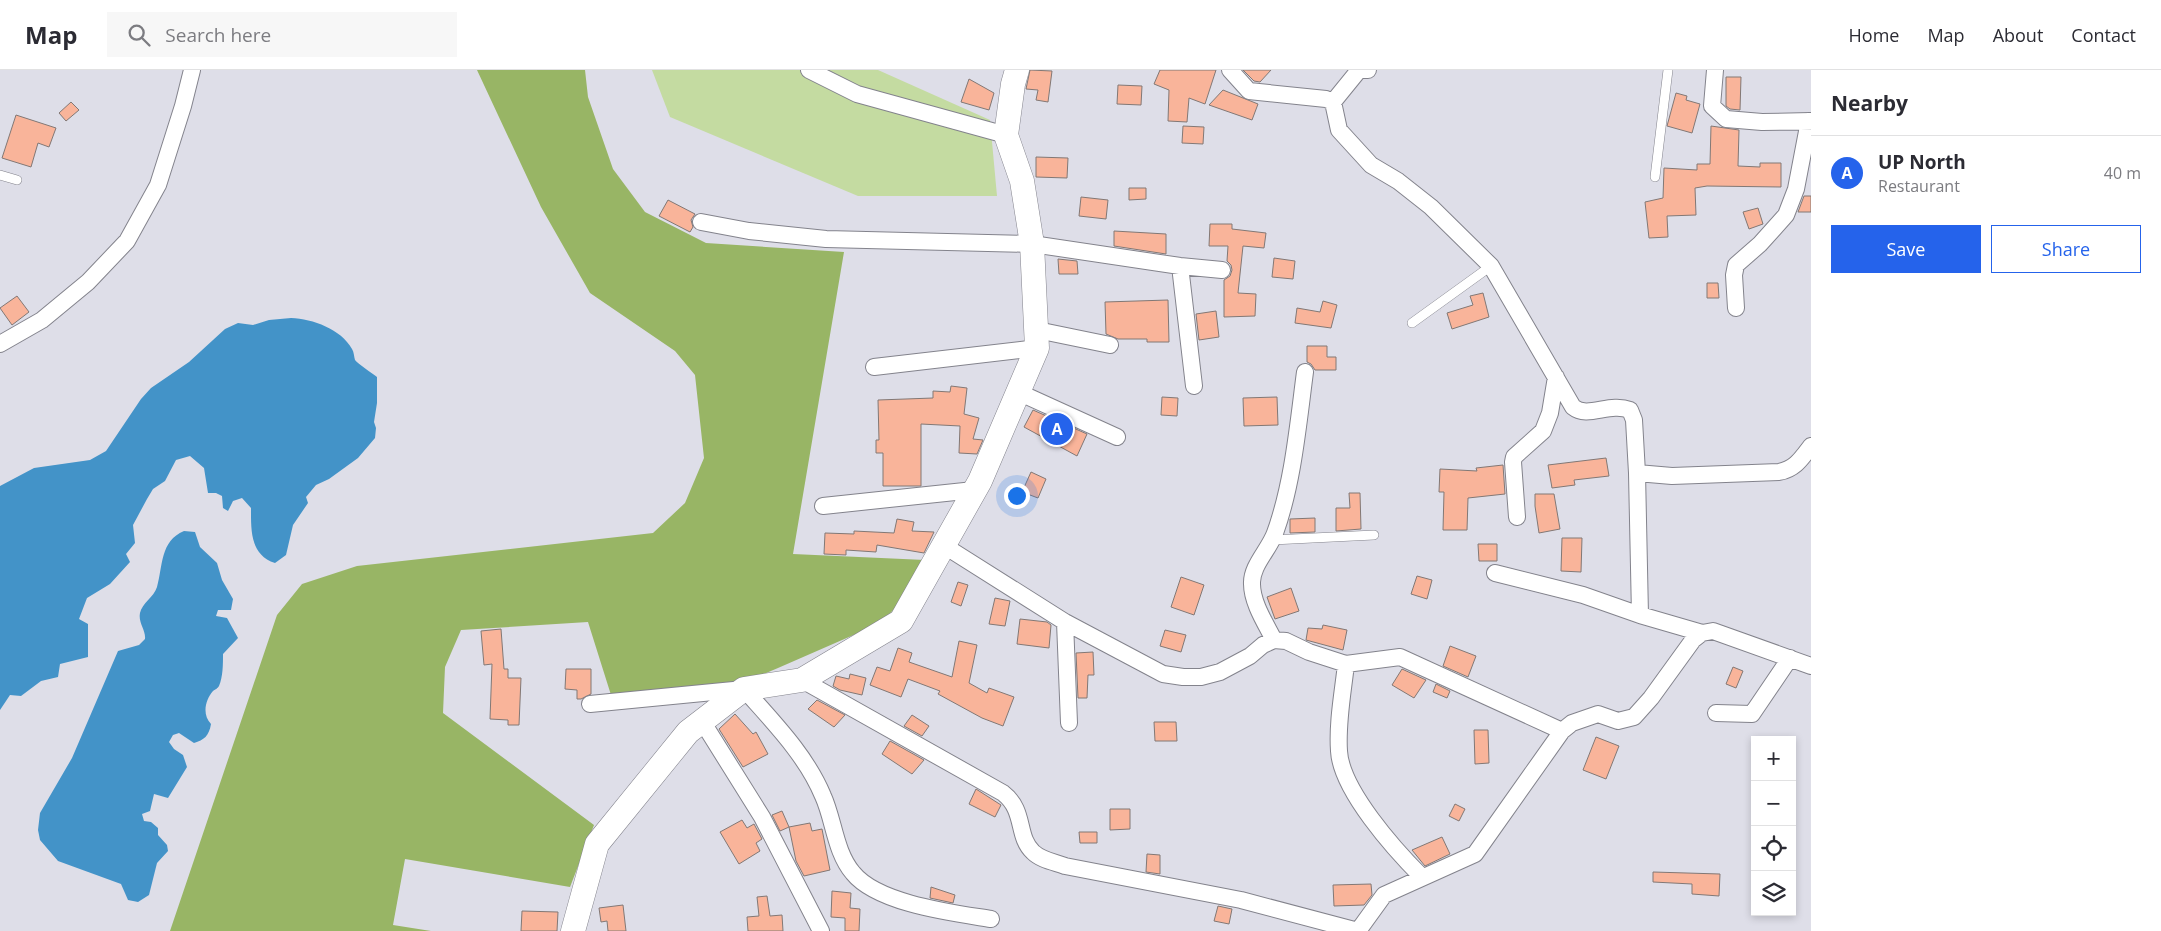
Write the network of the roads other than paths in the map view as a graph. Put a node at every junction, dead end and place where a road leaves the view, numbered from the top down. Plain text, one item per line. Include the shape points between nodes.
1 (192, 70) edge
2 (809, 70) edge
3 (1017, 70) edge
4 (1230, 70) edge
5 (1368, 70) edge
6 (1668, 70) edge
7 (1715, 70) edge
8 (1333, 102) junction
9 (1810, 121) edge
10 (1006, 135) junction
11 (0, 175) edge
12 (1655, 177) dead end
13 (17, 180) dead end
14 (701, 222) dead end
15 (1032, 244) junction
16 (1180, 266) junction
17 (1490, 266) junction
18 (1222, 270) dead end
19 (1736, 308) dead end
20 (1412, 323) dead end
21 (1037, 339) junction
22 (0, 344) edge
23 (1110, 344) dead end
24 (874, 367) dead end
25 (1305, 372) dead end
26 (1556, 377) junction
27 (1194, 386) dead end
28 (1018, 392) junction
29 (1117, 437) dead end
30 (1811, 446) edge
31 (1637, 473) junction
32 (974, 490) junction
33 (823, 506) dead end
34 (1517, 517) dead end
35 (1374, 535) dead end
36 (1272, 540) junction
37 (943, 545) junction
38 (1495, 573) dead end
39 (1640, 615) junction
40 (1065, 622) junction
41 (1702, 633) junction
42 (1274, 640) junction
43 (1790, 658) junction
44 (1346, 664) junction
45 (1811, 666) edge
46 (802, 680) junction
47 (744, 689) junction
48 (590, 704) dead end
49 (1716, 713) dead end
50 (702, 721) junction
51 (1069, 723) dead end
52 (1562, 731) junction
53 (1422, 877) junction
54 (992, 919) dead end
55 (574, 931) edge
56 (821, 931) edge
57 (1358, 931) edge

1 - 22 street via 158,185 127,241 88,282 42,320
2 - 10 street via 857,94
3 - 10 street
4 - 8 street via 1249,91
5 - 8 street via 1359,70
6 - 12 lane
7 - 9 street via 1712,106 1726,120
8 - 17 street via 1340,130 1371,165 1431,207
9 - 19 street via 1796,189 1786,215 1736,265
10 - 15 street via 1022,181
11 - 13 lane
14 - 15 street via 826,239
15 - 16 street
15 - 21 street
16 - 18 street
16 - 27 street
17 - 20 lane
17 - 26 street
21 - 23 street
21 - 24 street
21 - 28 street
25 - 36 street via 1292,464
26 - 31 street via 1578,412 1610,407 1630,410 1634,420
26 - 34 street via 1550,413 1543,431 1514,457
28 - 29 street
28 - 32 street
30 - 31 street via 1796,466 1779,472 1672,476
31 - 39 street
32 - 33 street
32 - 37 street
35 - 36 lane
36 - 42 street via 1252,577 1252,586 1253,596
37 - 40 street
37 - 46 street via 901,621
38 - 39 street via 1583,595
39 - 41 street
40 - 42 street via 1163,674 1183,677 1220,672
40 - 51 street
41 - 43 street via 1713,631
41 - 52 street via 1634,717 1618,721 1598,714 1572,723
42 - 44 street via 1286,641
43 - 45 street
43 - 49 street via 1752,714
44 - 52 street via 1400,657
44 - 53 street via 1338,753 1351,789 1396,851
46 - 47 street
46 - 57 street via 1003,793 1015,805 1027,845 1044,859 1065,866 1250,902
47 - 48 street
47 - 50 street
47 - 54 street via 787,739 815,781 844,859 853,874 871,888 919,907
50 - 55 street via 688,732 597,844
50 - 56 street via 762,817
52 - 53 street via 1475,854
53 - 57 street via 1384,895

